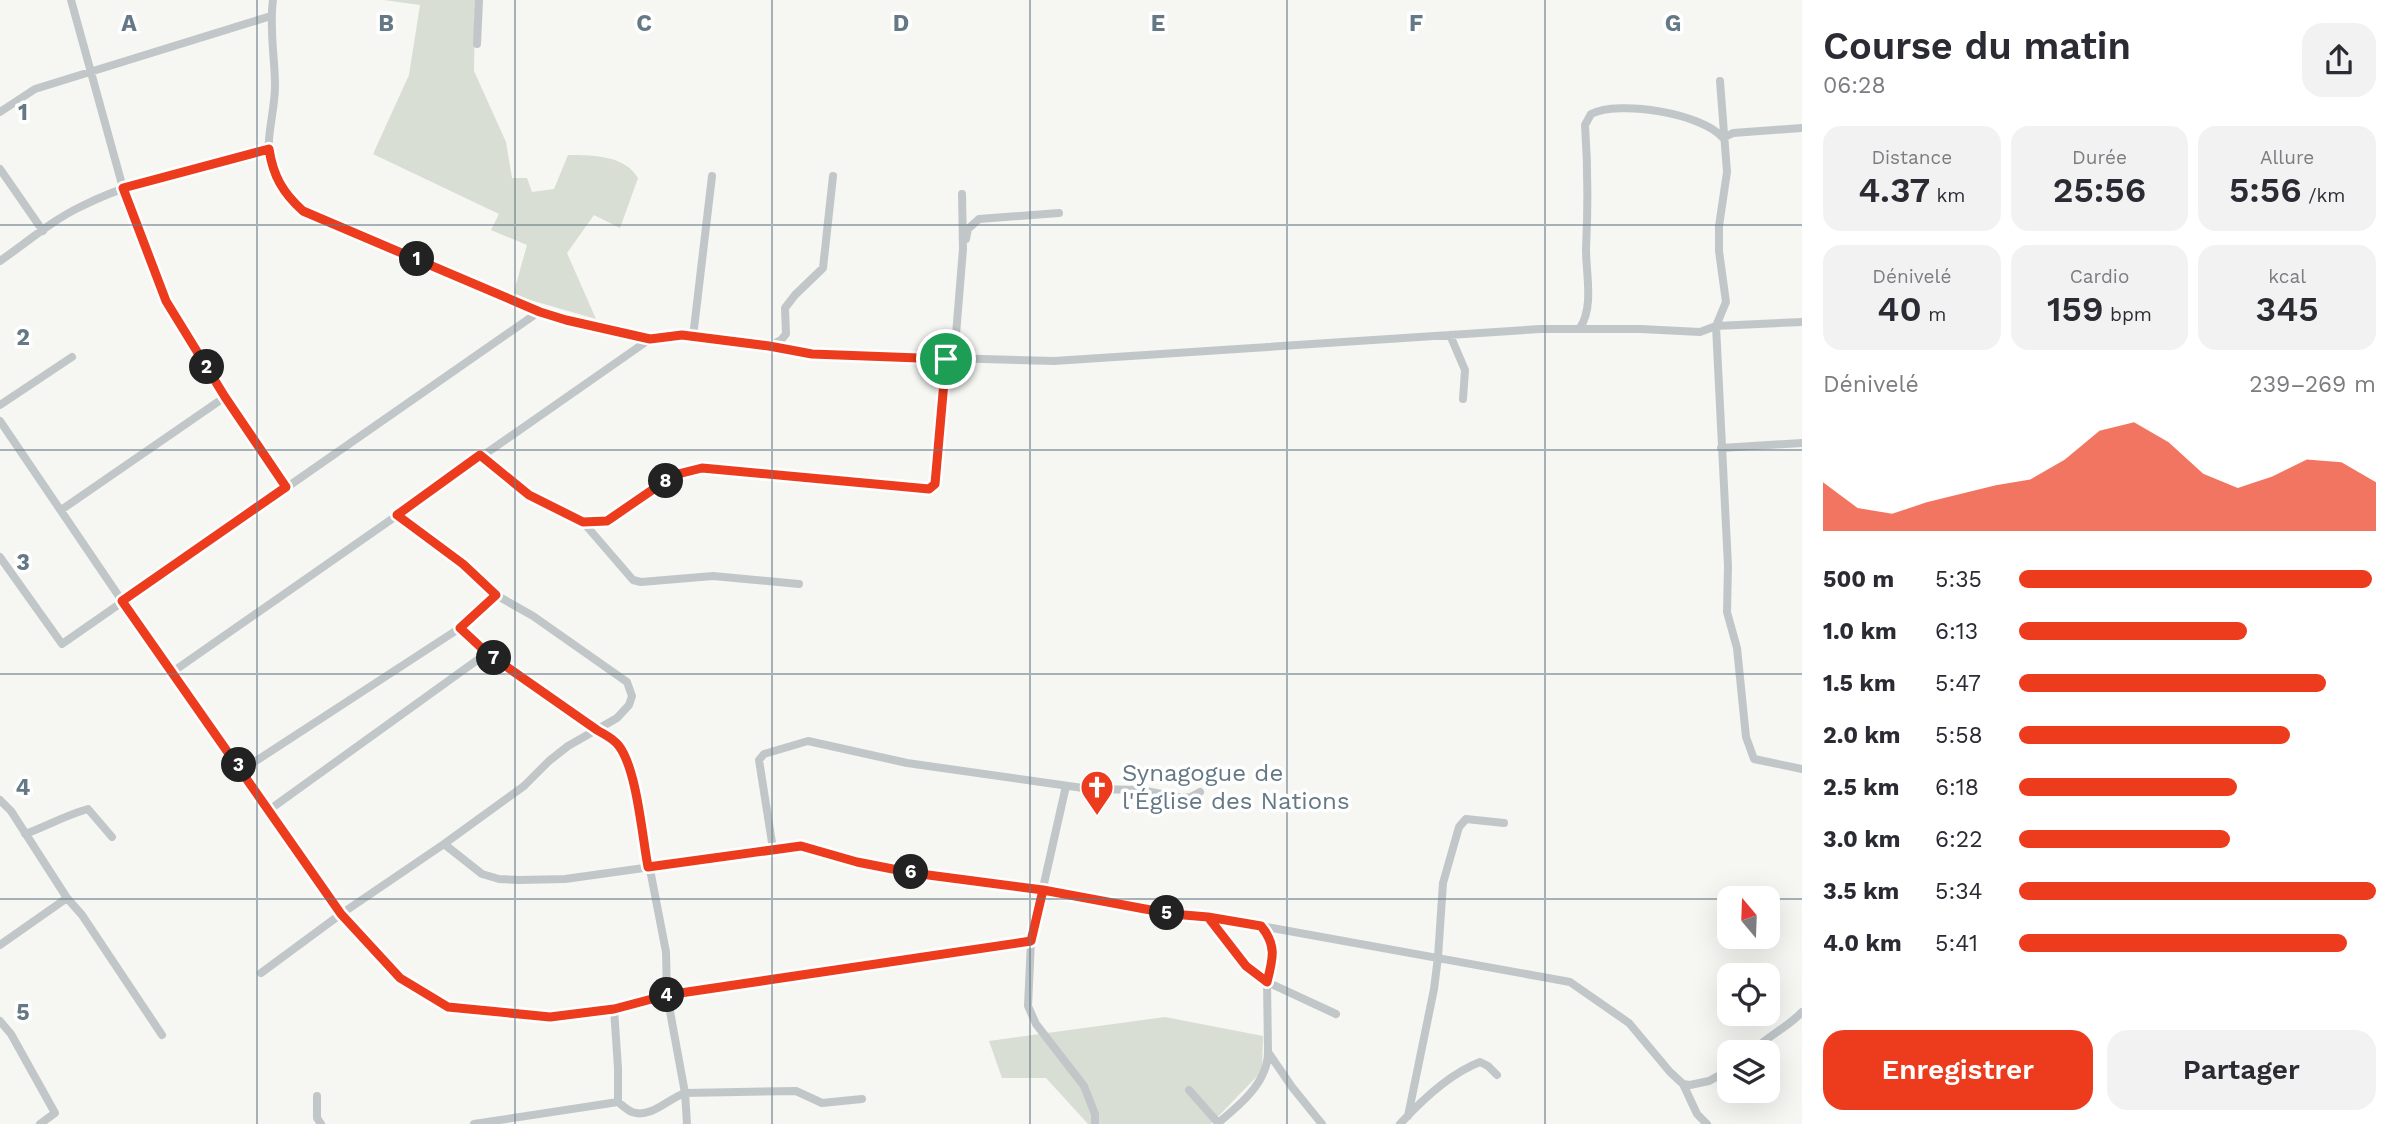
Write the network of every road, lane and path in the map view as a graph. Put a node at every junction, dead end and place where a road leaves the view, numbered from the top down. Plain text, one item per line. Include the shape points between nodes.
1 (71, 0) edge
2 (273, 0) edge
3 (479, 0) edge
4 (271, 16) junction
5 (477, 44) dead end
6 (91, 70) junction
7 (1720, 82) dead end
8 (0, 112) edge
9 (1802, 128) edge
10 (1723, 138) junction
11 (269, 149) junction
12 (0, 169) edge
13 (712, 176) dead end
14 (832, 176) dead end
15 (123, 188) junction
16 (962, 194) dead end
17 (1059, 213) dead end
18 (43, 231) junction
19 (964, 249) junction
20 (0, 261) edge
21 (540, 312) junction
22 (1802, 322) edge
23 (1716, 326) junction
24 (1580, 328) junction
25 (1450, 335) junction
26 (693, 337) junction
27 (650, 339) junction
28 (769, 346) junction
29 (72, 357) dead end
30 (950, 359) junction
31 (225, 397) junction
32 (1463, 399) dead end
33 (0, 405) edge
34 (0, 421) edge
35 (1802, 443) edge
36 (1721, 448) junction
37 (480, 455) junction
38 (286, 487) junction
39 (61, 510) junction
40 (397, 515) junction
41 (583, 522) junction
42 (0, 556) edge
43 (799, 584) dead end
44 (496, 595) junction
45 (122, 601) junction
46 (460, 628) junction
47 (487, 653) junction
48 (172, 673) junction
49 (597, 730) junction
50 (1802, 769) edge
51 (242, 770) junction
52 (1066, 786) junction
53 (1200, 792) dead end
54 (0, 800) edge
55 (269, 810) junction
56 (1504, 823) dead end
57 (25, 834) junction
58 (112, 837) dead end
59 (444, 844) junction
60 (773, 849) junction
61 (648, 867) junction
62 (1043, 890) junction
63 (67, 898) junction
64 (341, 914) junction
65 (1208, 917) junction
66 (1261, 926) junction
67 (1031, 941) junction
68 (0, 945) edge
69 (1438, 957) junction
70 (261, 973) dead end
71 (1267, 982) junction
72 (667, 995) junction
73 (614, 1009) junction
74 (1802, 1013) edge
75 (1336, 1014) dead end
76 (0, 1021) edge
77 (162, 1035) dead end
78 (1763, 1040) edge
79 (1268, 1052) junction
80 (1497, 1075) dead end
81 (1717, 1077) edge
82 (1684, 1084) junction
83 (1189, 1090) dead end
84 (685, 1093) junction
85 (317, 1096) dead end
86 (862, 1099) dead end
87 (618, 1102) junction
88 (1408, 1116) junction
89 (40, 1124) edge
90 (321, 1124) edge
91 (474, 1124) edge
92 (687, 1124) edge
93 (1095, 1124) edge
94 (1219, 1124) edge
95 (1322, 1124) edge
96 (1400, 1124) edge
97 (1707, 1124) edge

1 - 6 street
2 - 4 street
3 - 5 street
4 - 6 street
4 - 11 street via 275,88
6 - 8 street via 35,89
6 - 15 street
7 - 10 street
9 - 10 street via 1733,133
10 - 23 street via 1727,172 1719,251 1726,302
10 - 24 street via 1708,125 1671,113 1614,108 1587,117 1588,316
11 - 15 street
11 - 21 street via 280,185 303,211
12 - 18 street
13 - 26 street
14 - 28 street via 823,268 785,308 786,334
15 - 18 street via 77,208
15 - 31 street via 166,301
16 - 19 street
17 - 19 street via 979,219 968,229
18 - 20 street
19 - 30 street
21 - 27 street
21 - 38 street
22 - 23 street
23 - 24 street via 1700,332
23 - 36 street
24 - 25 street
25 - 30 street via 1054,361
25 - 32 street via 1465,370
26 - 27 street
26 - 28 street
27 - 37 street
28 - 30 street via 812,354
29 - 33 street
30 - 41 street via 933,488 702,468 674,475 607,521
31 - 38 street
31 - 39 street
34 - 39 street
35 - 36 street
36 - 50 street via 1727,612 1737,648 1749,751 1754,759
37 - 40 street
37 - 41 street via 529,495
38 - 45 street
39 - 45 street
40 - 44 street
40 - 48 street
41 - 43 street via 633,580 713,576
42 - 45 street via 62,644
44 - 46 street
44 - 49 street via 628,682 629,705
45 - 48 street
46 - 47 street
46 - 51 street
47 - 49 street
47 - 55 street
48 - 51 street
49 - 59 street via 568,746 524,786
49 - 61 street via 621,748 628,765
51 - 55 street
52 - 53 street via 1141,790 1182,798
52 - 60 street via 907,763 808,741 764,754 759,760
52 - 62 street
54 - 57 street
55 - 64 street
56 - 69 street via 1466,819 1460,827 1443,883
57 - 58 street via 88,809
57 - 63 street
59 - 61 street via 482,874 499,879 565,879
59 - 64 street
60 - 61 street
60 - 62 street via 801,846 913,873
61 - 72 street via 666,952
62 - 65 street
62 - 67 street
63 - 68 street
63 - 77 street
64 - 70 street
64 - 73 street via 400,978 448,1007 550,1017
65 - 66 street
65 - 71 street via 1246,966
66 - 69 street
66 - 71 street via 1271,939 1273,961
67 - 72 street
67 - 93 street via 1028,1006 1036,1024 1084,1086
69 - 82 street via 1570,982 1629,1023
69 - 88 street
71 - 75 street
71 - 79 street
72 - 73 street
72 - 84 street
73 - 87 street
74 - 78 street
76 - 89 street via 55,1113
79 - 94 street via 1262,1079
79 - 95 street
80 - 88 street via 1480,1062 1472,1065
81 - 82 street
82 - 97 street via 1697,1114
83 - 94 street
84 - 86 street via 796,1091 822,1102
84 - 87 street via 645,1112 632,1112
84 - 92 street
85 - 90 street
87 - 91 street
88 - 96 street

